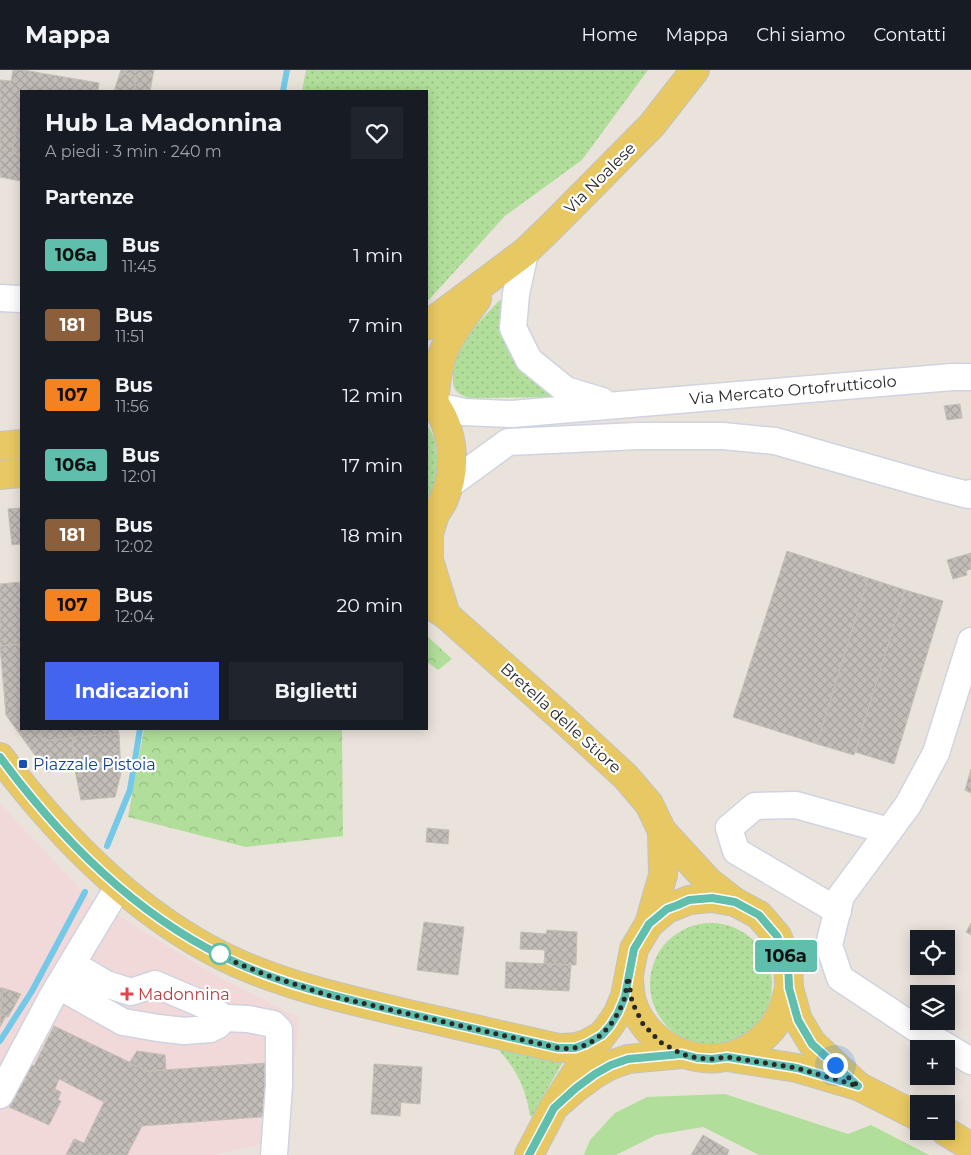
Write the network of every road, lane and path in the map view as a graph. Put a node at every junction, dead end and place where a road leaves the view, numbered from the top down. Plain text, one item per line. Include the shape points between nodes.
1 (695, 70) edge
2 (525, 252) junction
3 (494, 276) junction
4 (0, 298) edge
5 (20, 300) edge
6 (428, 325) edge
7 (971, 377) edge
8 (432, 401) edge
9 (614, 405) junction
10 (20, 444) edge
11 (0, 446) edge
12 (20, 473) edge
13 (0, 475) edge
14 (449, 485) junction
15 (970, 498) edge
16 (431, 519) edge
17 (436, 609) edge
18 (971, 641) edge
19 (0, 757) edge
20 (662, 831) junction
21 (889, 831) junction
22 (120, 886) junction
23 (735, 902) junction
24 (838, 911) junction
25 (649, 924) junction
26 (72, 964) junction
27 (628, 977) junction
28 (59, 986) junction
29 (789, 988) junction
30 (224, 1018) junction
31 (602, 1035) junction
32 (682, 1054) junction
33 (727, 1057) junction
34 (971, 1061) edge
35 (858, 1086) junction
36 (0, 1095) edge
37 (554, 1108) junction
38 (910, 1112) edge
39 (955, 1137) edge
40 (971, 1147) edge
41 (274, 1155) edge
42 (529, 1155) edge

1 - 2 main road, Via Noalese via 652,125
2 - 3 main road, Via Noalese
2 - 9 street, Via Mercato Ortofrutticolo via 513,328 529,360 566,390
3 - 6 main road, Via Noalese
3 - 8 main road, Via Noalese via 446,346
4 - 5 street
7 - 9 street, Via Mercato Ortofrutticolo
8 - 9 street, Via Mercato Ortofrutticolo via 464,412 512,414
8 - 14 main road via 449,431 453,458
10 - 11 main road
12 - 13 main road
14 - 15 street via 508,442 723,436 775,441
14 - 16 main road via 444,500
16 - 17 main road, Bretella delle Stiore via 429,560
17 - 20 main road, Bretella delle Stiore via 626,777 649,804
18 - 21 street via 936,753 908,805
19 - 22 main road via 51,820
20 - 23 main road, Bretella delle Stiore via 708,881
20 - 25 main road, Bretella delle Stiore via 662,875
21 - 24 street via 841,896
21 - 24 street via 796,805 755,806 729,828 736,851
22 - 26 street
22 - 31 main road via 154,914 209,949 269,976 331,996 558,1048 575,1048
23 - 25 main road via 712,898 689,900 667,909
23 - 29 main road via 759,915 777,936 788,961
24 - 34 street via 829,945 840,978
25 - 27 main road via 634,949
26 - 28 street
26 - 30 street via 106,984 131,992 155,984 209,1007
27 - 31 main road via 618,1013
27 - 32 main road via 632,1002 643,1024 660,1042
28 - 30 street via 123,1022 184,1032 210,1029
28 - 36 street
29 - 33 main road via 775,1025 746,1050
29 - 35 main road via 798,1020 812,1044
30 - 41 street via 273,1024 279,1030
31 - 37 main road
32 - 33 main road via 697,1058
32 - 37 main road via 628,1059 611,1065
33 - 35 main road via 797,1068
35 - 38 main road
37 - 42 main road
39 - 40 main road

